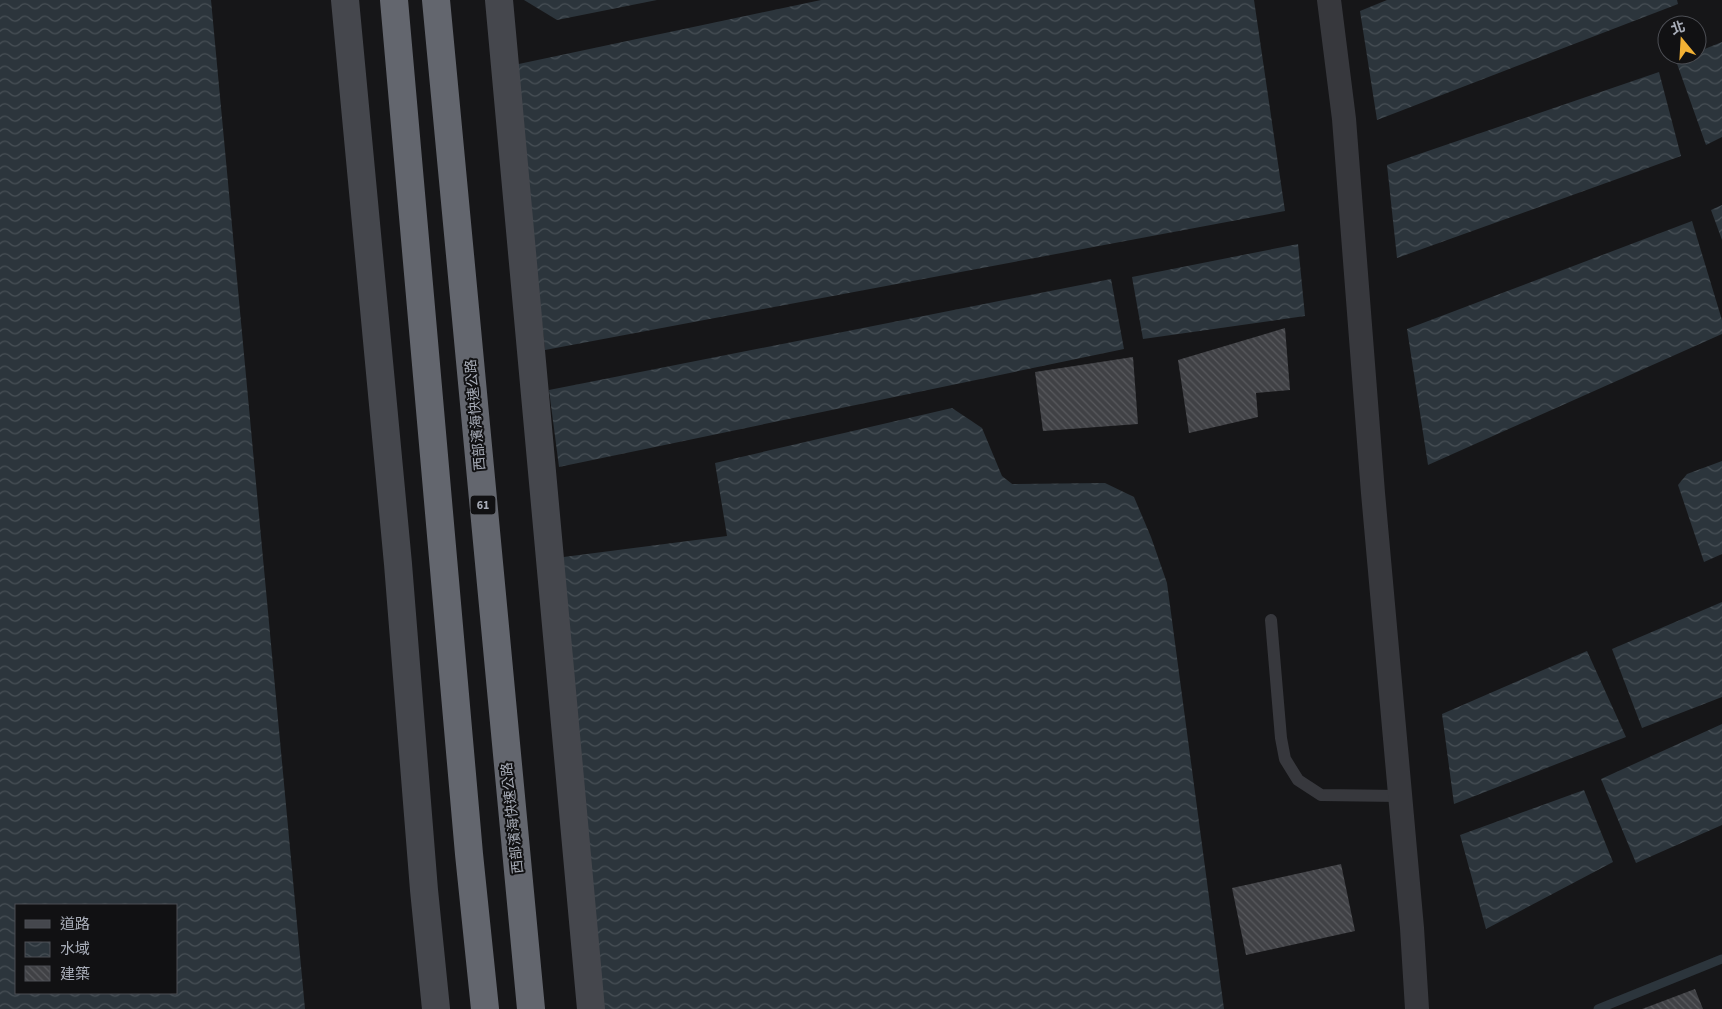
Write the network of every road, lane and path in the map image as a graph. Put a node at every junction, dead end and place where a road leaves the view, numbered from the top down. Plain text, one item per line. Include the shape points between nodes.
1 (345, 0) edge
2 (394, 0) edge
3 (436, 0) edge
4 (498, 0) edge
5 (1329, 0) edge
6 (1271, 620) dead end
7 (1400, 796) junction
8 (436, 1009) edge
9 (486, 1009) edge
10 (531, 1009) edge
11 (591, 1009) edge
12 (1417, 1009) edge

1 - 8 street
2 - 9 highway
3 - 10 highway, 西部濱海快速公路 / 61
4 - 11 street
5 - 7 street via 1344,119
6 - 7 lane via 1285,759 1298,780 1321,795
7 - 12 street

